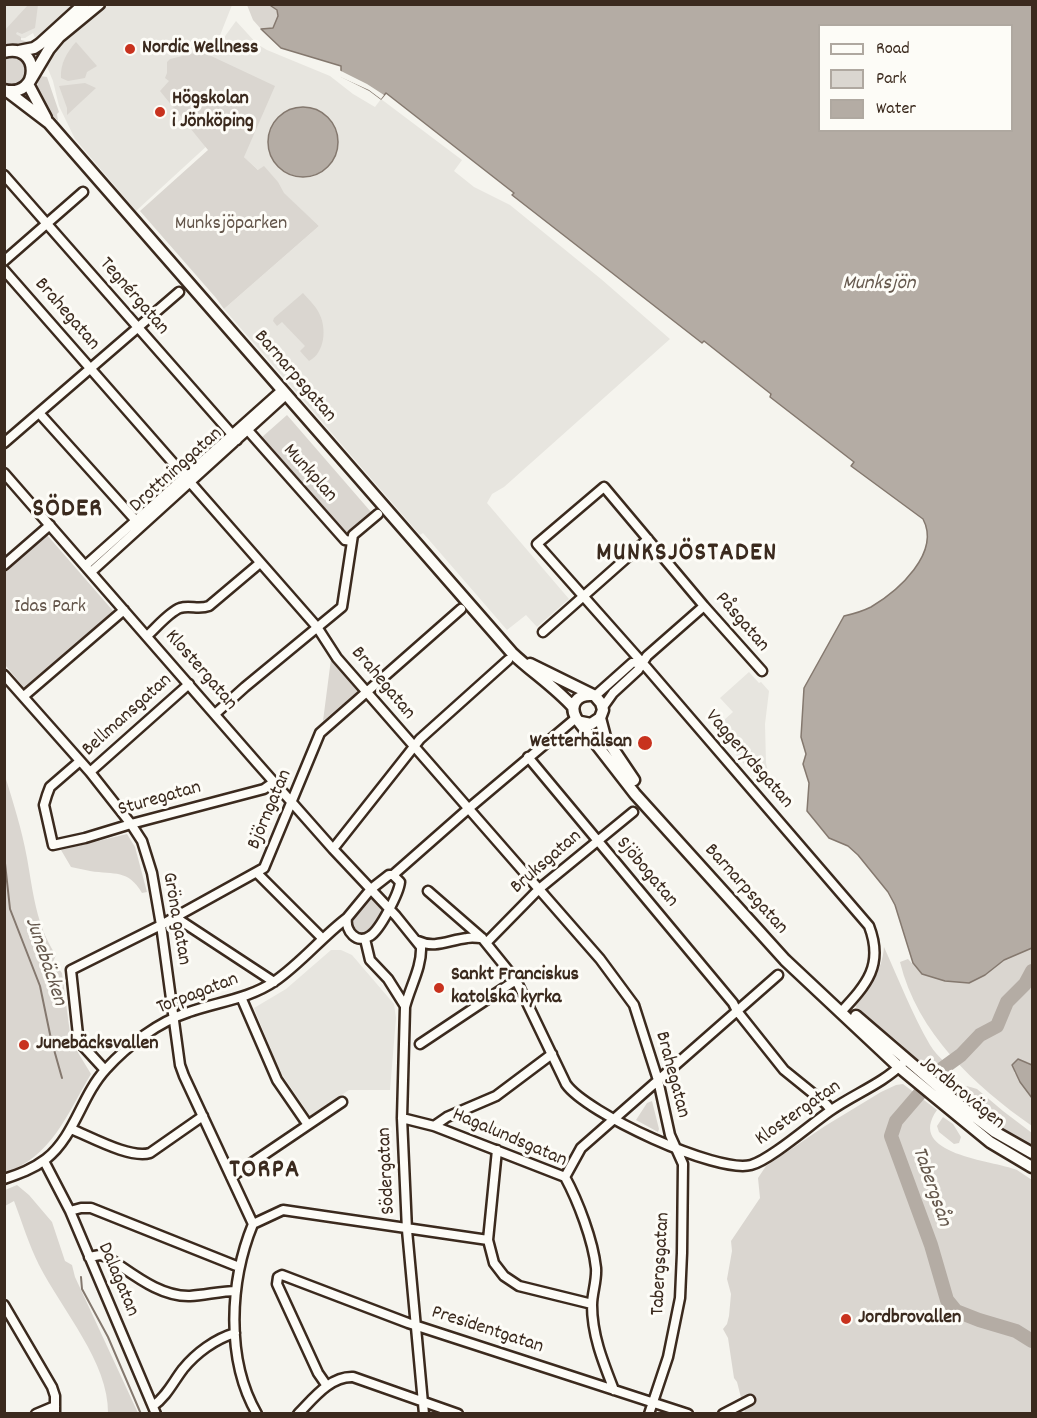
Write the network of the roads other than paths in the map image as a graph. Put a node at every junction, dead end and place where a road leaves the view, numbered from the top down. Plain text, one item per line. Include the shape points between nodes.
1 (84, 4) edge
2 (99, 4) edge
3 (19, 51) junction
4 (4, 52) edge
5 (29, 82) junction
6 (6, 90) edge
7 (49, 123) junction
8 (4, 175) edge
9 (83, 192) dead end
10 (47, 224) junction
11 (4, 261) edge
12 (4, 270) edge
13 (179, 292) dead end
14 (138, 328) junction
15 (91, 369) junction
16 (284, 393) junction
17 (40, 414) junction
18 (245, 427) junction
19 (234, 437) junction
20 (4, 443) edge
21 (4, 473) edge
22 (187, 480) junction
23 (378, 514) dead end
24 (138, 524) junction
25 (50, 525) junction
26 (648, 539) junction
27 (352, 541) junction
28 (537, 544) joint
29 (260, 563) junction
30 (4, 565) edge
31 (88, 569) junction
32 (583, 598) junction
33 (704, 606) junction
34 (461, 609) dead end
35 (124, 610) junction
36 (317, 627) junction
37 (543, 632) dead end
38 (147, 636) junction
39 (510, 656) junction
40 (642, 662) junction
41 (762, 671) dead end
42 (4, 675) edge
43 (189, 684) junction
44 (367, 692) junction
45 (24, 696) junction
46 (593, 696) junction
47 (601, 713) junction
48 (215, 714) junction
49 (576, 716) junction
50 (414, 747) junction
51 (528, 757) junction
52 (80, 761) junction
53 (90, 772) junction
54 (274, 782) junction
55 (292, 803) junction
56 (468, 809) junction
57 (633, 812) dead end
58 (131, 824) junction
59 (598, 841) junction
60 (333, 849) junction
61 (413, 858) junction
62 (257, 873) junction
63 (393, 875) junction
64 (371, 890) junction
65 (399, 890) junction
66 (539, 890) junction
67 (428, 891) dead end
68 (389, 908) junction
69 (174, 917) junction
70 (347, 918) junction
71 (161, 925) junction
72 (333, 929) junction
73 (348, 929) junction
74 (323, 939) junction
75 (364, 939) junction
76 (417, 940) junction
77 (484, 940) junction
78 (778, 975) dead end
79 (516, 980) junction
80 (274, 982) junction
81 (241, 997) junction
82 (405, 1007) junction
83 (843, 1010) junction
84 (737, 1011) junction
85 (174, 1018) junction
86 (420, 1044) dead end
87 (552, 1054) junction
88 (903, 1063) junction
89 (105, 1070) junction
90 (658, 1080) junction
91 (937, 1092) junction
92 (342, 1102) dead end
93 (831, 1110) junction
94 (203, 1116) junction
95 (402, 1118) junction
96 (614, 1118) junction
97 (308, 1125) junction
98 (434, 1126) junction
99 (71, 1129) junction
100 (497, 1150) junction
101 (678, 1150) junction
102 (1032, 1153) edge
103 (44, 1161) junction
104 (1032, 1167) edge
105 (231, 1177) junction
106 (565, 1177) junction
107 (4, 1179) edge
108 (70, 1211) junction
109 (253, 1224) junction
110 (407, 1230) junction
111 (488, 1240) junction
112 (89, 1257) junction
113 (239, 1267) junction
114 (236, 1291) junction
115 (592, 1304) junction
116 (4, 1305) edge
117 (416, 1325) junction
118 (235, 1333) junction
119 (327, 1386) junction
120 (614, 1390) junction
121 (750, 1400) dead end
122 (423, 1403) junction
123 (653, 1403) junction
124 (55, 1410) edge
125 (154, 1410) edge
126 (36, 1413) edge
127 (256, 1413) edge
128 (298, 1413) edge
129 (424, 1413) edge
130 (458, 1413) edge
131 (649, 1413) edge
132 (688, 1413) edge
133 (723, 1413) edge

1 - 3 main road via 40,44
2 - 5 main road via 59,37
3 - 4 main road
3 - 5 main road, Barnarpsgatan via 31,63
5 - 6 main road via 18,91
5 - 7 main road, Barnarpsgatan
6 - 7 main road, Barnarpsgatan
7 - 16 main road, Barnarpsgatan
8 - 10 street, Tegnérgatan
9 - 10 street
10 - 11 street
10 - 14 street, Tegnérgatan
12 - 15 street, Brahegatan
13 - 14 street
14 - 15 street
14 - 19 street, Tegnérgatan
15 - 17 street
15 - 22 street, Brahegatan
16 - 18 street, Drottninggatan
16 - 39 main road, Barnarpsgatan
17 - 20 street
17 - 24 street
18 - 19 street, Drottninggatan
18 - 27 street, Munkplan via 345,540
19 - 22 street, Drottninggatan
21 - 25 street, Klostergatan
22 - 24 street, Drottninggatan
22 - 29 street, Brahegatan
23 - 27 street via 353,535
24 - 31 street, Drottninggatan
25 - 30 street
25 - 31 street, Klostergatan
26 - 28 street, Påsgatan via 604,487
26 - 32 street
26 - 33 street, Påsgatan
27 - 36 street via 342,607
28 - 32 street, Vaggerydsgatan
29 - 36 street, Brahegatan
29 - 38 street via 208,606 178,608
31 - 35 street, Klostergatan
32 - 37 street
32 - 40 street, Vaggerydsgatan
33 - 40 street
33 - 41 street, Påsgatan
34 - 44 street, Björngatan
35 - 38 street, Klostergatan
35 - 45 street
36 - 44 street, Brahegatan via 337,658
36 - 48 street
38 - 43 street, Klostergatan
39 - 46 main road, Barnarpsgatan
39 - 49 main road, Barnarpsgatan via 561,693
39 - 50 street
40 - 46 street via 632,663
40 - 47 street via 613,693
40 - 83 street, Vaggerydsgatan via 869,926 874,943 873,968 867,982
42 - 45 street, Gröna gatan
43 - 48 street, Klostergatan
43 - 53 street, Bellmansgatan
44 - 50 street, Brahegatan
44 - 55 street, Björngatan via 320,734
45 - 52 street, Gröna gatan
46 - 47 main road via 600,701
46 - 49 main road via 579,697
47 - 49 main road via 591,724
47 - 83 main road, Barnarpsgatan via 605,737 648,798 799,968
48 - 54 street, Klostergatan
49 - 51 street
49 - 83 main road, Barnarpsgatan via 635,794 696,862 785,960
50 - 56 street, Brahegatan
50 - 60 street
51 - 56 street
51 - 59 street, Sjöbogatan
52 - 53 street, Gröna gatan
52 - 58 street, Sturegatan via 47,793 45,805 53,843
53 - 58 street, Gröna gatan
54 - 55 street, Klostergatan
54 - 58 street, Sturegatan via 264,789
55 - 60 street, Klostergatan
55 - 62 street, Björngatan via 264,868
56 - 61 street
56 - 66 street, Brahegatan
57 - 59 street, Bruksgatan
58 - 71 street, Gröna gatan via 142,842 152,873
59 - 66 street, Bruksgatan
59 - 84 street, Sjöbogatan
60 - 64 street, Klostergatan
61 - 63 street
61 - 65 street
62 - 69 street, Björngatan
62 - 74 street
63 - 64 street, Torpagatan
63 - 65 street via 400,882
64 - 68 street, Klostergatan
64 - 70 street, Torpagatan
65 - 68 street
66 - 77 street, Bruksgatan
66 - 90 street, Brahegatan via 600,959 634,1005
67 - 77 street, Klostergatan
68 - 75 street via 375,933
68 - 76 street, Klostergatan
69 - 71 street, Björngatan
69 - 80 street
70 - 72 street, Torpagatan
70 - 73 street
71 - 85 street, Gröna gatan
71 - 89 street, Björngatan via 70,970 78,1035 87,1052
72 - 73 street
72 - 74 street, Torpagatan
73 - 75 street via 351,935
74 - 80 street, Torpagatan
75 - 82 street via 370,960 397,991
76 - 77 street via 435,945 466,938
76 - 82 street, Södergatan via 421,947 420,962
77 - 79 street, Klostergatan
78 - 84 street
79 - 86 street
79 - 87 street, Klostergatan
80 - 81 street, Torpagatan
81 - 85 street, Torpagatan
81 - 97 street via 277,1080
82 - 95 street, Södergatan
83 - 88 main road, Barnarpsgatan
84 - 90 street
84 - 93 street, Sjöbogatan via 784,1070
85 - 89 street, Torpagatan via 128,1047
85 - 94 street, Gröna gatan via 180,1065
87 - 96 street, Klostergatan via 575,1095
87 - 98 street via 496,1095
88 - 91 main road, Jordbrovägen
88 - 93 street, Klostergatan via 891,1075
89 - 99 street, Torpagatan
90 - 96 street
90 - 101 street, Brahegatan via 670,1135
91 - 102 main road, Jordbrovägen
91 - 104 main road, Jordbrovägen via 990,1142
92 - 97 street
93 - 101 street, Klostergatan via 759,1162 749,1165 725,1165
94 - 99 street via 142,1155
94 - 105 street, Gröna gatan
95 - 98 street, Hagalundsgatan
95 - 110 street, Södergatan
96 - 101 street, Klostergatan
96 - 106 street via 581,1148
97 - 105 street
98 - 100 street, Hagalundsgatan
99 - 103 street, Torpagatan
100 - 106 street, Hagalundsgatan
100 - 111 street
101 - 123 street, Tabergsgatan via 683,1164 680,1298
103 - 107 street
103 - 108 street, Dalagatan
105 - 109 street, Gröna gatan
106 - 115 street, Hagalundsgatan via 594,1256 596,1281
108 - 112 street, Dalagatan
108 - 113 street via 91,1208
109 - 110 street via 283,1210
109 - 113 street
110 - 111 street
110 - 117 street, Södergatan
111 - 115 street via 494,1263 511,1281 527,1289
112 - 114 street via 107,1257 154,1287 175,1295
112 - 125 street, Dalagatan
113 - 114 street
114 - 118 street
115 - 120 street, Hagalundsgatan via 595,1337
116 - 124 street via 52,1387
117 - 119 street, Presidentgatan via 278,1277 277,1284
117 - 120 street, Presidentgatan
117 - 122 street, Södergatan
118 - 125 street via 192,1359
118 - 127 street via 242,1378
119 - 122 street via 353,1377
119 - 128 street
120 - 123 street, Presidentgatan
121 - 133 street
122 - 129 street, Södergatan
122 - 130 street
123 - 131 street, Tabergsgatan
123 - 132 street, Presidentgatan
124 - 126 street

